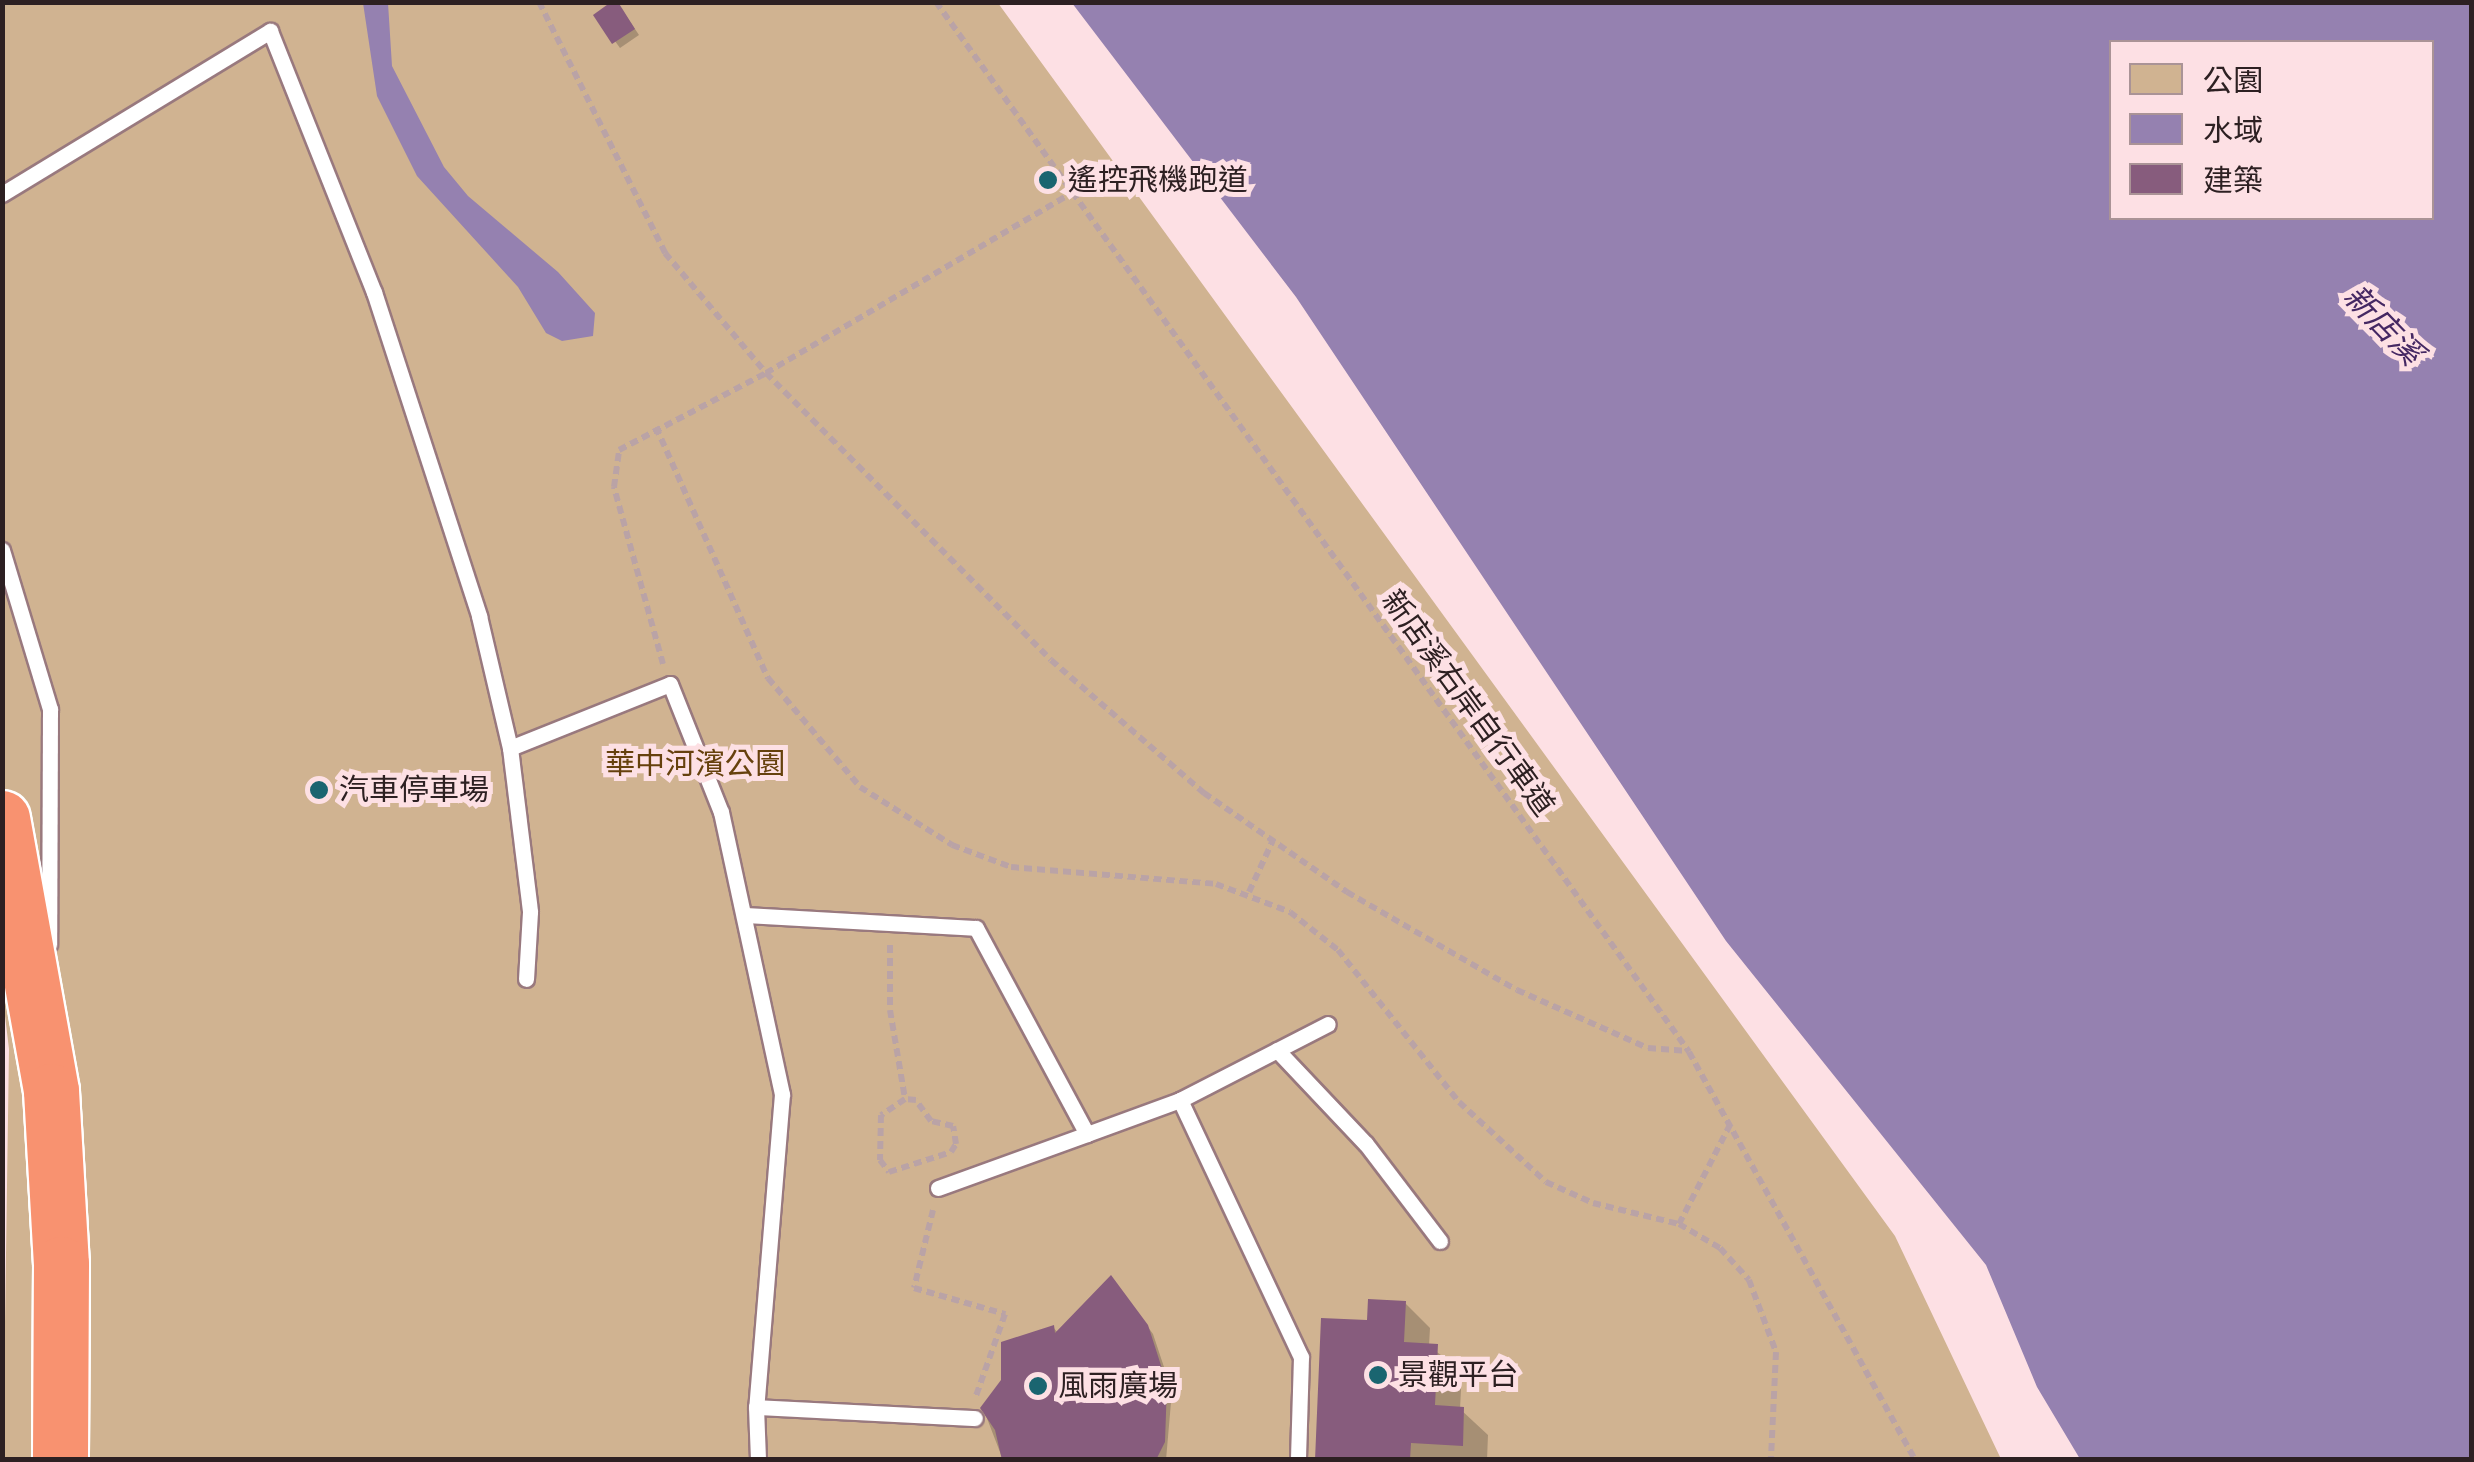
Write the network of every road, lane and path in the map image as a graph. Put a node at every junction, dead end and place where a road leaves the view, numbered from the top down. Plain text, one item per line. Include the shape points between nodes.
1 (539, 2) edge
2 (936, 2) edge
3 (1075, 191) junction
4 (2, 194) edge
5 (766, 373) junction
6 (656, 427) junction
7 (2, 550) edge
8 (670, 684) junction
9 (510, 748) junction
10 (2, 818) edge
11 (1273, 840) junction
12 (1249, 892) junction
13 (744, 916) junction
14 (890, 924) junction
15 (49, 956) dead end
16 (49, 975) dead end
17 (526, 978) dead end
18 (1328, 1024) dead end
19 (1277, 1050) junction
20 (1689, 1052) junction
21 (906, 1099) junction
22 (1180, 1100) junction
23 (1732, 1121) junction
24 (1087, 1134) junction
25 (938, 1188) joint
26 (1679, 1224) junction
27 (1440, 1241) dead end
28 (756, 1407) junction
29 (975, 1418) joint
30 (44, 1460) edge
31 (60, 1460) edge
32 (758, 1460) edge
33 (1298, 1460) edge
34 (1771, 1460) edge
35 (1915, 1460) edge

1 - 5 path via 665,254
2 - 3 path, 新店溪右岸自行車道
3 - 5 path
3 - 20 path, 新店溪右岸自行車道
4 - 9 lane via 270,31 374,292 479,616
5 - 6 path
5 - 11 path via 1051,660 1204,793
6 - 8 path via 618,450 614,487
6 - 12 path via 768,678 860,787 952,845 1011,867
7 - 15 lane via 50,708
8 - 9 lane
8 - 13 lane via 721,812
9 - 17 lane via 530,912
10 - 31 highway, bridge via 52,1091 61,1264
11 - 12 path
11 - 20 path via 1517,990 1648,1048
12 - 26 path via 1290,912 1338,950 1459,1102 1546,1182 1593,1203
13 - 14 lane
13 - 28 lane via 782,1094
14 - 21 path via 890,1010
14 - 24 lane via 976,928 986,936
16 - 30 lane
18 - 19 lane
19 - 22 lane
19 - 27 lane via 1366,1144
20 - 23 path, 新店溪右岸自行車道
21 - 21 path via 881,1115 880,1160 889,1172 951,1152 956,1144 953,1126 931,1121 916,1100
22 - 24 lane
22 - 33 lane via 1301,1357
23 - 26 path
23 - 35 path, 新店溪右岸自行車道
24 - 25 lane
25 - 29 path via 914,1288 1005,1314 977,1390
26 - 34 path via 1720,1248 1765,1312 1778,1396
28 - 29 lane
28 - 32 lane

